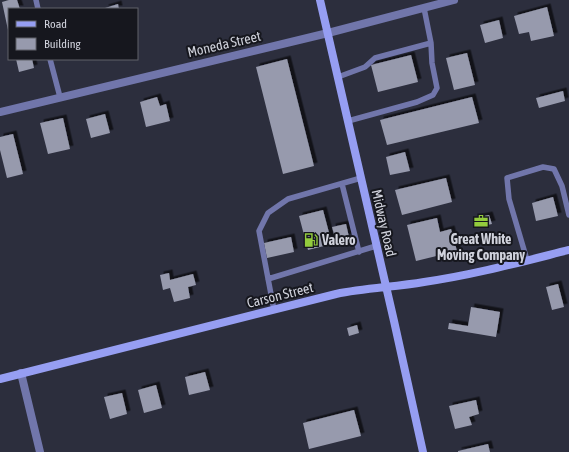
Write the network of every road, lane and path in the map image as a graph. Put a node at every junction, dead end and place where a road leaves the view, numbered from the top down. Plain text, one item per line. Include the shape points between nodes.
1 (320, 0) edge
2 (454, 0) edge
3 (424, 8) junction
4 (328, 33) junction
5 (431, 43) junction
6 (50, 60) edge
7 (338, 77) junction
8 (60, 97) junction
9 (0, 112) edge
10 (348, 122) junction
11 (361, 178) junction
12 (342, 184) junction
13 (569, 215) edge
14 (376, 246) junction
15 (569, 250) edge
16 (359, 252) junction
17 (527, 260) junction
18 (268, 279) junction
19 (386, 287) junction
20 (274, 310) junction
21 (21, 373) junction
22 (0, 378) edge
23 (40, 452) edge
24 (423, 452) edge

1 - 4 street, Midway Road
2 - 3 street, Moneda Street
3 - 4 street, Moneda Street
3 - 5 lane
4 - 7 street, Midway Road
4 - 8 street, Moneda Street
5 - 7 lane via 375,58 365,66
5 - 10 lane via 437,88 434,95
6 - 8 lane
7 - 10 street, Midway Road
8 - 9 street, Moneda Street
10 - 11 street, Midway Road
11 - 12 lane
11 - 14 street, Midway Road
12 - 16 lane
12 - 18 lane via 288,199 268,213 259,231
13 - 17 lane via 562,186 554,169 543,167 507,178 509,199
14 - 16 lane
14 - 19 street, Midway Road
15 - 17 street, Carson Street
16 - 18 lane
17 - 19 street, Carson Street via 479,272
18 - 20 lane
19 - 20 street, Carson Street via 350,291
19 - 24 street, Midway Road
20 - 21 street, Carson Street
21 - 22 street, Carson Street
21 - 23 street

